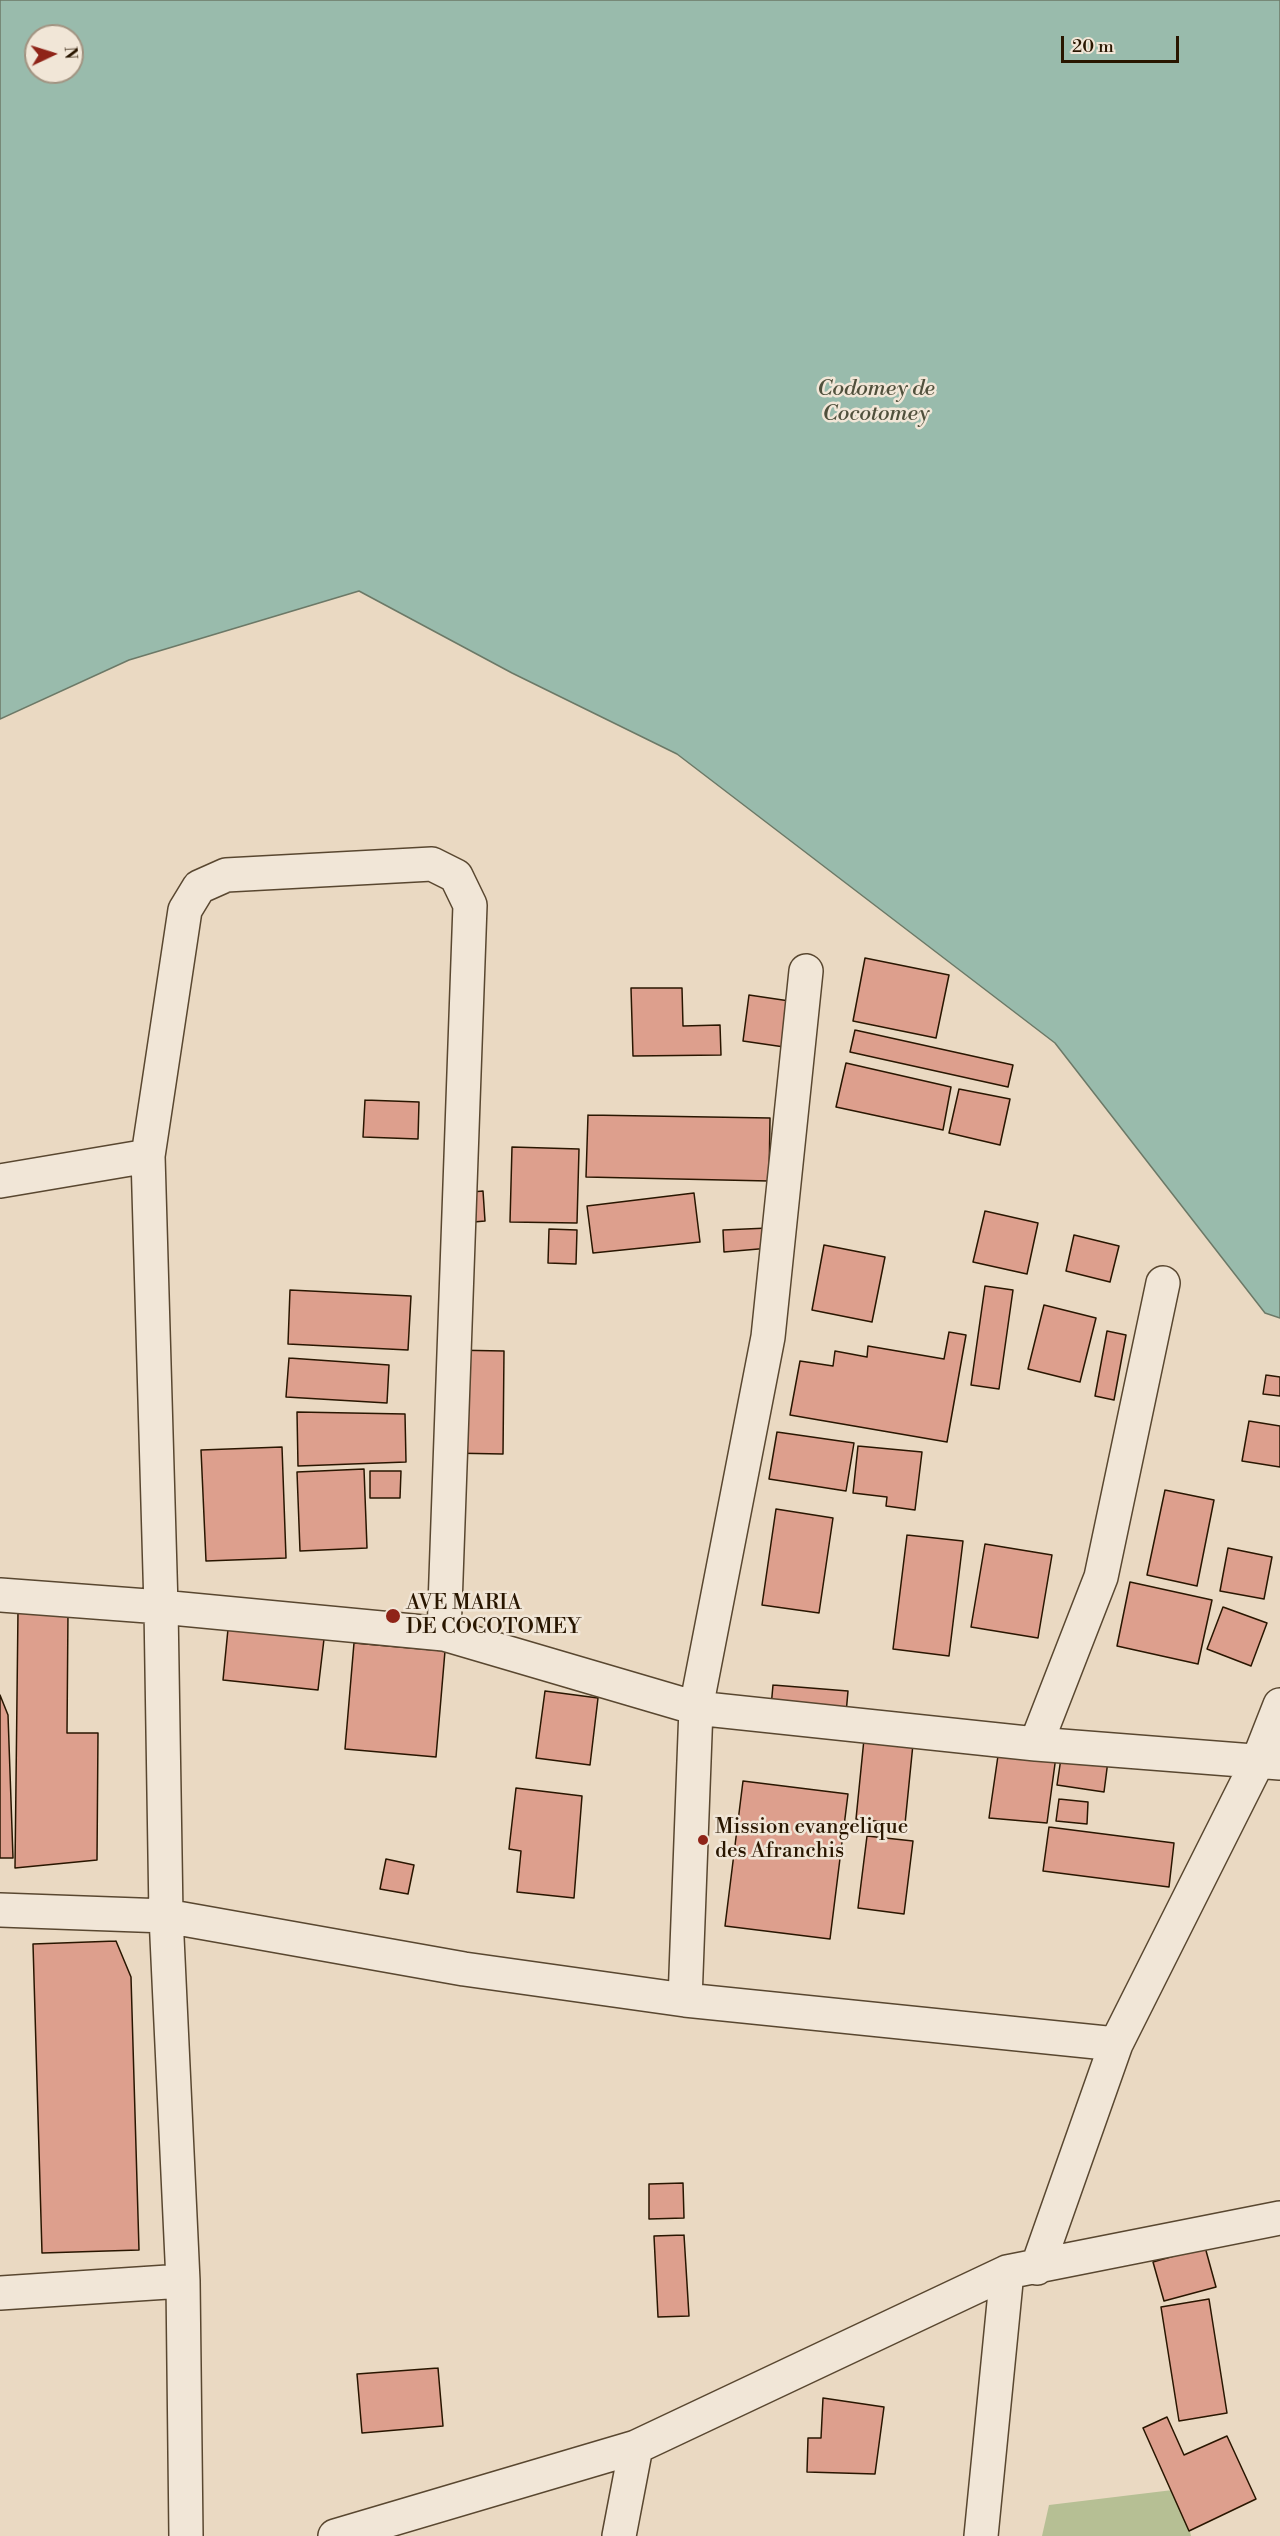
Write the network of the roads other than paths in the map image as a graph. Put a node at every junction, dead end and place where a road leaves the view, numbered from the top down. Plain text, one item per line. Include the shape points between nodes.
1 (806, 971) dead end
2 (148, 1156) junction
3 (0, 1181) edge
4 (1163, 1283) dead end
5 (0, 1595) edge
6 (161, 1607) junction
7 (444, 1634) junction
8 (1280, 1705) edge
9 (696, 1708) junction
10 (1036, 1744) junction
11 (1269, 1762) edge
12 (0, 1910) edge
13 (166, 1916) junction
14 (685, 2000) junction
15 (1116, 2044) junction
16 (1280, 2218) edge
17 (1022, 2270) junction
18 (183, 2281) junction
19 (0, 2293) edge
20 (636, 2447) junction
21 (186, 2536) edge
22 (335, 2536) edge
23 (619, 2536) edge
24 (981, 2536) edge

1 - 9 street via 768,1337
2 - 3 street
2 - 6 street
2 - 7 street via 185,910 199,886 226,875 432,864 456,876 470,905
4 - 10 street via 1101,1577
5 - 6 street
6 - 7 street
6 - 13 street
7 - 9 street
8 - 11 street
9 - 10 street
9 - 14 street
10 - 11 street
11 - 15 street
12 - 13 street
13 - 14 street via 464,1969
13 - 18 street
14 - 15 street
15 - 17 street
16 - 17 street
17 - 20 street
17 - 24 street
18 - 19 street
18 - 21 street
20 - 22 street
20 - 23 street

